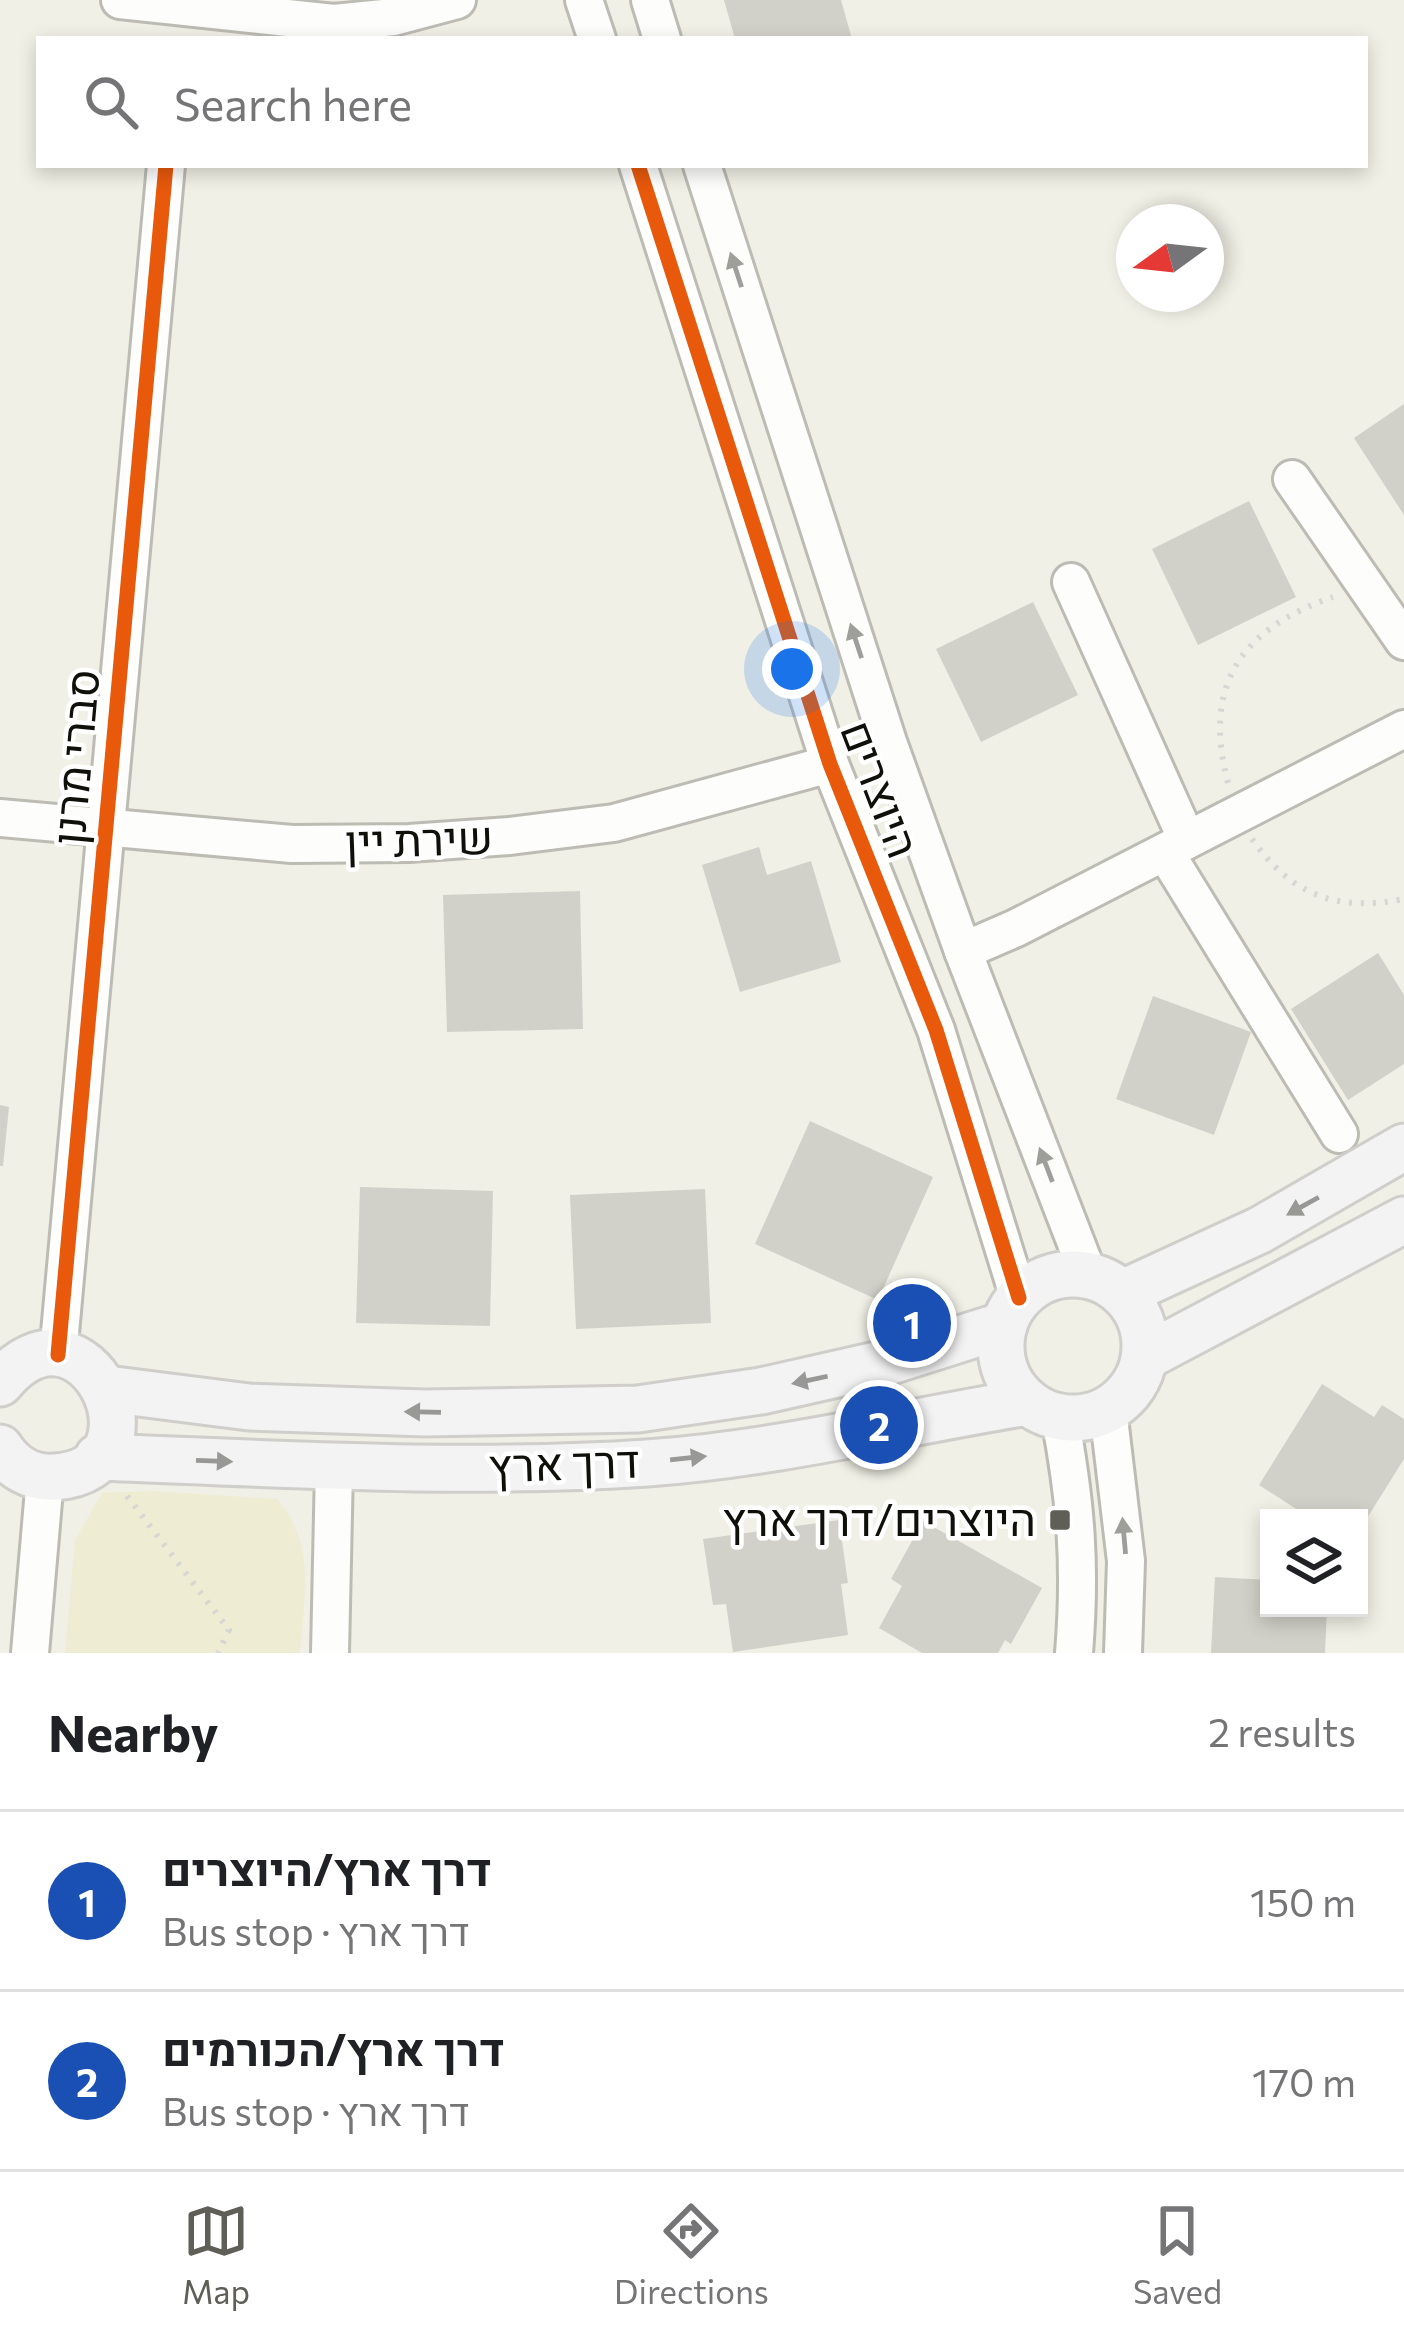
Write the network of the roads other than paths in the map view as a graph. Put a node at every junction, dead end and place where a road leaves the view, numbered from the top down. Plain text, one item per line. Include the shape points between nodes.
1 (120, 0) edge
2 (457, 0) edge
3 (650, 0) edge
4 (179, 22) edge
5 (661, 36) edge
6 (166, 168) edge
7 (639, 168) edge
8 (703, 168) edge
9 (1292, 478) dead end
10 (1072, 582) dead end
11 (1404, 641) edge
12 (1404, 729) edge
13 (830, 764) junction
14 (0, 818) edge
15 (105, 827) junction
16 (1176, 846) junction
17 (963, 951) junction
18 (1339, 1134) dead end
19 (1404, 1147) edge
20 (1404, 1220) edge
21 (1106, 1284) junction
22 (1011, 1312) junction
23 (58, 1355) junction
24 (1145, 1357) junction
25 (0, 1382) edge
26 (107, 1389) junction
27 (1043, 1410) junction
28 (1108, 1410) junction
29 (0, 1448) edge
30 (98, 1457) junction
31 (334, 1468) junction
32 (45, 1478) junction
33 (30, 1653) edge
34 (330, 1653) edge
35 (1074, 1653) edge
36 (1123, 1653) edge

1 - 4 street
2 - 4 street via 334,23
3 - 5 street
6 - 15 street, סברי מרנן
7 - 13 street, היוצרים
17 -> 8 street, היוצרים
9 - 11 street
10 - 16 street
12 - 16 street
13 - 15 street, שירת יין via 614,823 510,836 292,844
13 - 22 street, היוצרים via 936,1030
14 - 15 street, שירת יין
15 - 23 street, סברי מרנן
16 - 17 street
16 - 18 street
21 -> 17 street, היוצרים
19 -> 21 main road via 1260,1229
20 - 24 main road
21 - 22 main road via 1050,1277
21 - 24 main road via 1142,1323
22 -> 26 main road, דרך ארץ via 881,1364 638,1409 249,1407
22 - 27 main road via 1001,1341 1006,1373
23 - 25 main road via 26,1361
23 - 26 main road via 87,1366
24 - 28 main road via 1133,1388
26 - 30 main road via 112,1425
27 - 28 main road via 1093,1417
31 -> 27 main road, דרך ארץ via 649,1462
27 - 35 street via 1076,1504
36 -> 28 street via 1126,1561
29 - 32 main road
30 -> 31 main road, דרך ארץ
30 - 32 main road
31 - 34 street
32 - 33 street

